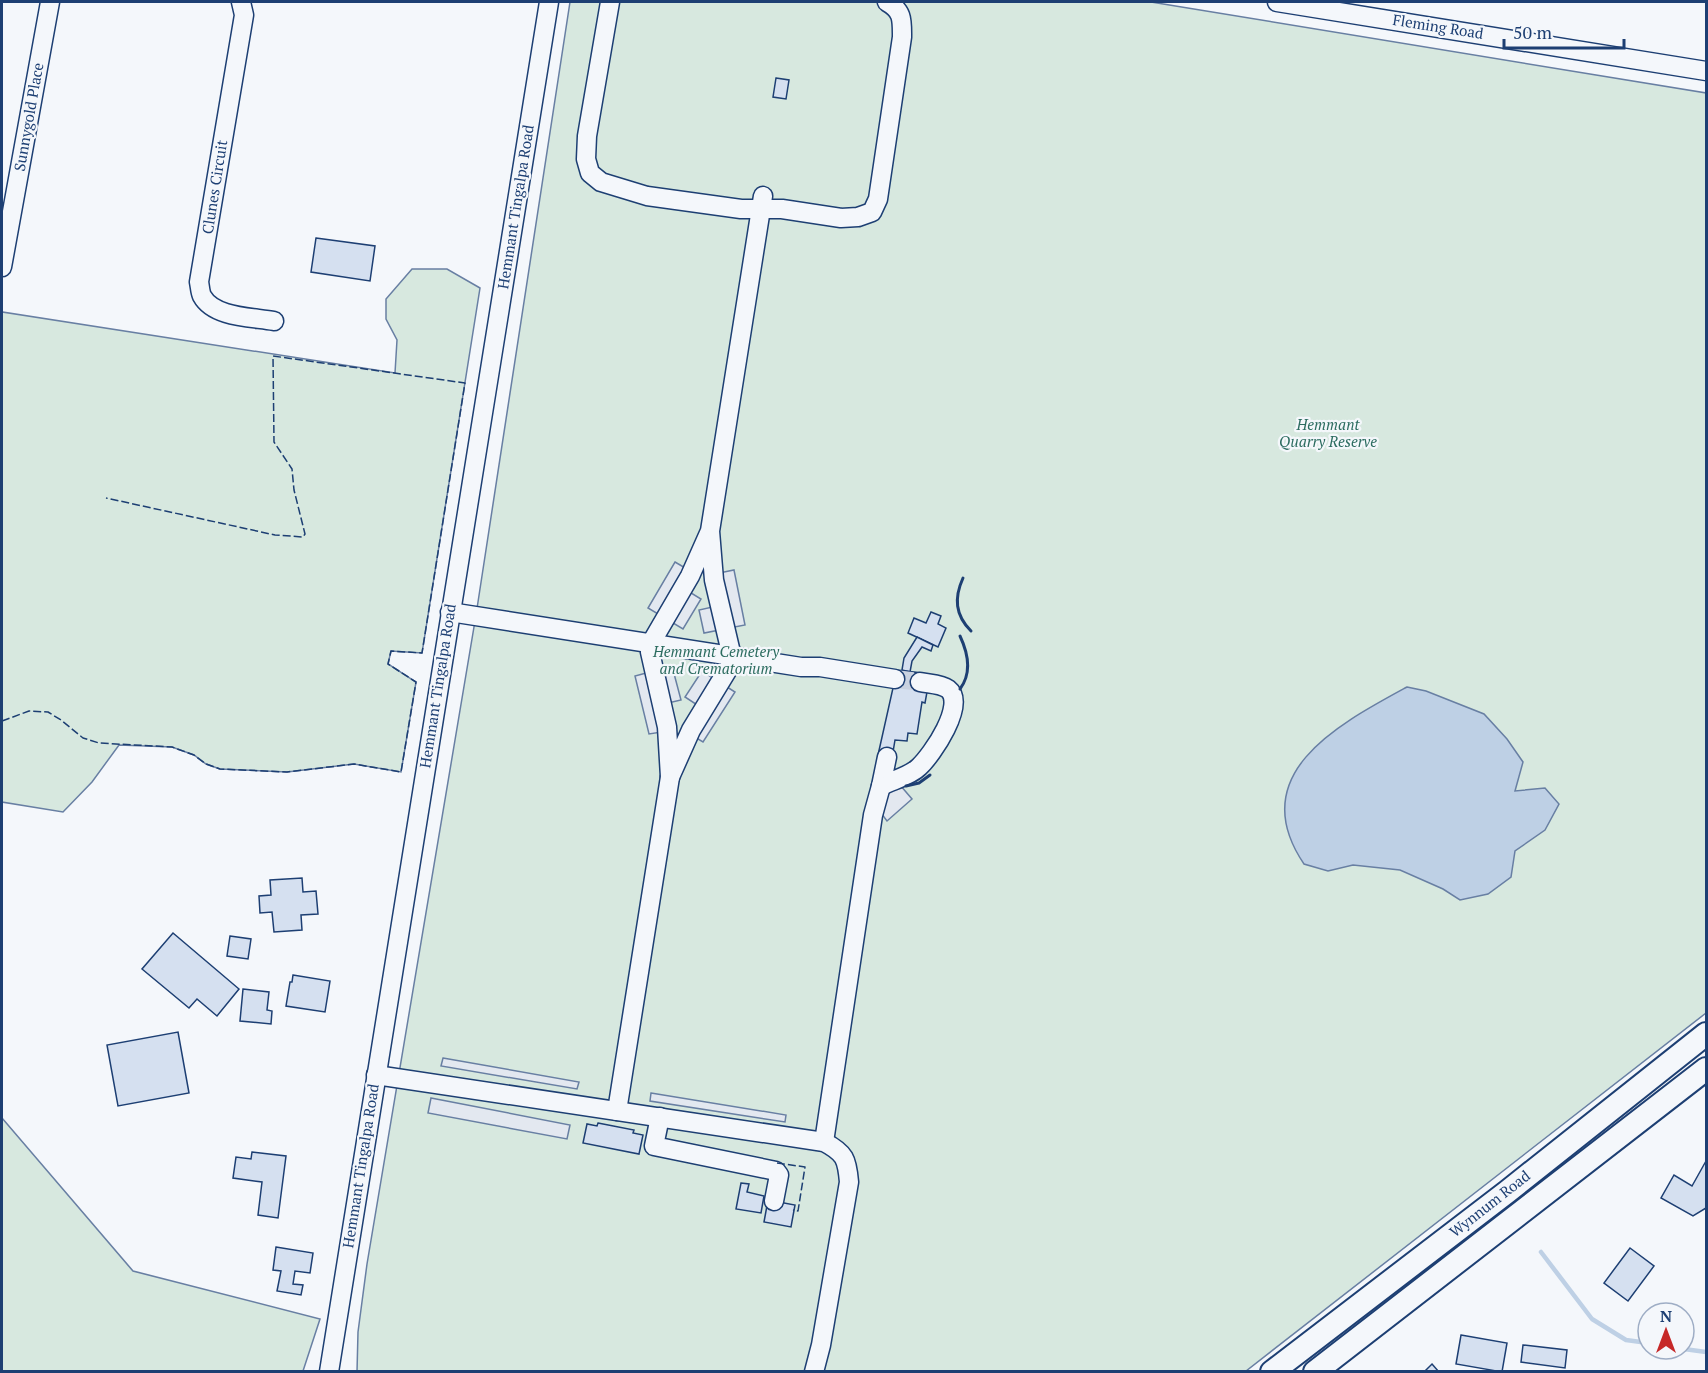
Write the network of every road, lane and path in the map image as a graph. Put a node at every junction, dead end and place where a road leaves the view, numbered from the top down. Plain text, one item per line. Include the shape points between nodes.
1 (50, 2) edge
2 (240, 2) edge
3 (549, 2) edge
4 (610, 2) edge
5 (887, 2) edge
6 (1277, 2) edge
7 (1707, 70) edge
8 (763, 203) junction
9 (2, 267) edge
10 (274, 321) dead end
11 (710, 531) junction
12 (690, 576) junction
13 (714, 580) junction
14 (450, 612) junction
15 (651, 643) junction
16 (732, 657) junction
17 (895, 679) tunnel mouth
18 (920, 682) tunnel mouth
19 (666, 727) junction
20 (691, 730) junction
21 (887, 757) dead end
22 (670, 777) junction
23 (881, 786) junction
24 (1707, 1034) edge
25 (1707, 1069) edge
26 (376, 1075) junction
27 (617, 1111) junction
28 (660, 1117) junction
29 (824, 1142) junction
30 (774, 1201) dead end
31 (329, 1371) edge
32 (814, 1371) edge
33 (1272, 1371) edge
34 (1315, 1371) edge

1 - 9 street, Sunnygold Place
2 - 10 street, Clunes Circuit via 244,15 199,282 202,297 215,309
3 - 14 street, Hemmant Tingalpa Road
4 - 8 street via 587,136 590,173 601,182 647,196 741,209
5 - 8 street via 897,7 902,37 878,199 872,212 841,219
6 - 7 street, Fleming Road
8 - 11 street
11 - 12 street
11 - 13 street
12 - 13 street
12 - 15 street
13 - 16 street
14 - 15 street
14 - 26 street, Hemmant Tingalpa Road
15 - 16 street
15 - 19 street
16 - 17 street
16 - 20 street
18 - 23 street via 949,690 954,702 952,715 918,768
19 - 20 street
19 - 22 street
20 - 22 street
21 - 23 street
22 - 27 street
23 - 29 street via 873,814
24 - 33 main road, Wynnum Road
25 - 34 main road, Wynnum Road
26 - 27 street
26 - 31 street, Hemmant Tingalpa Road
27 - 28 street
28 - 29 street
28 - 30 street via 654,1146 776,1171 779,1175
29 - 32 street via 847,1161 849,1182

